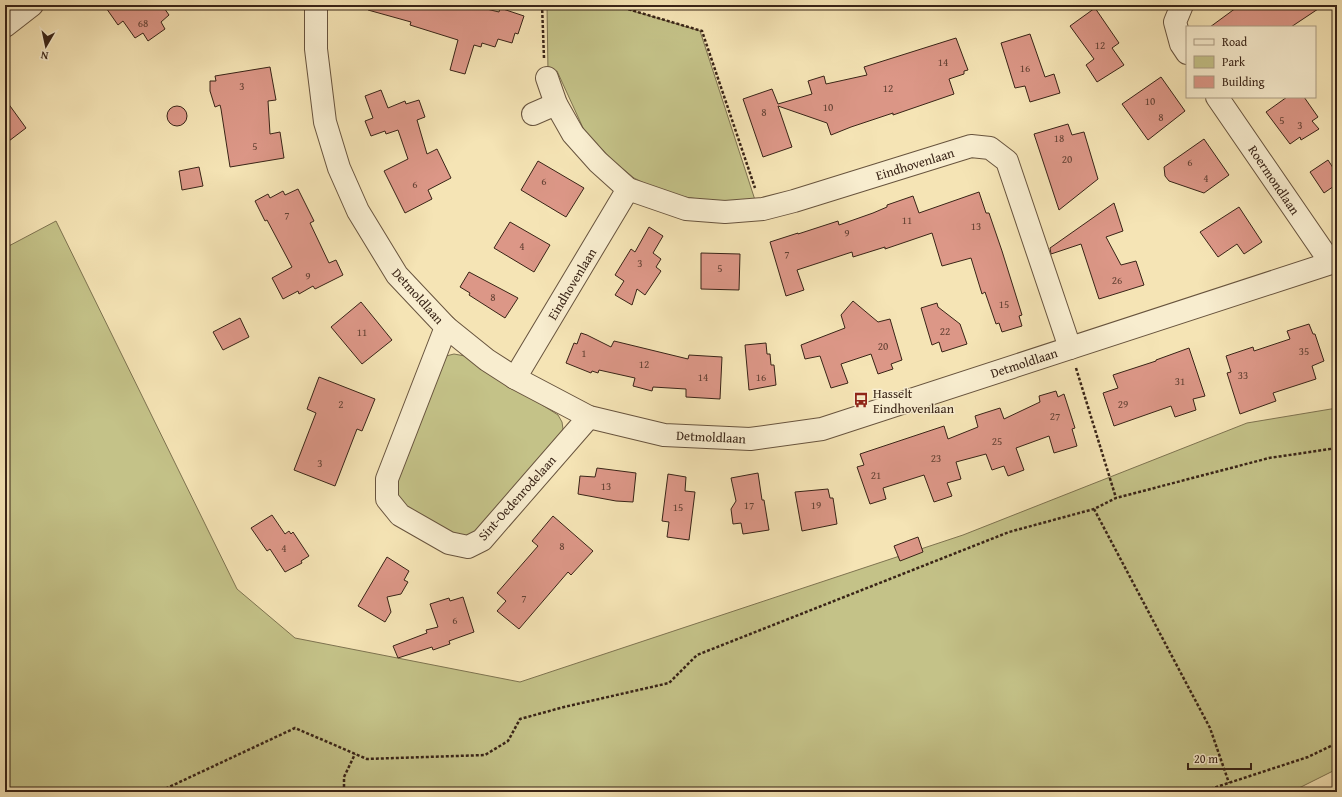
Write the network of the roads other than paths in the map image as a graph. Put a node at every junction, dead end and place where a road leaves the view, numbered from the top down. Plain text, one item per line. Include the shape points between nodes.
1 (32, 5) edge
2 (316, 5) edge
3 (1182, 5) edge
4 (5, 26) edge
5 (1186, 52) edge
6 (547, 78) road end
7 (1218, 98) edge
8 (556, 104) junction
9 (533, 114) dead end
10 (628, 190) junction
11 (1334, 262) edge
12 (446, 327) junction
13 (1070, 348) junction
14 (515, 378) junction
15 (589, 417) junction

1 - 4 street
2 - 12 street, Detmoldlaan via 316,49 325,122 339,168 358,211 397,275
3 - 5 street via 1175,22
6 - 8 street, Eindhovenlaan
7 - 11 street, Roermondlaan
8 - 9 street
8 - 10 street, Eindhovenlaan via 573,134
10 - 13 street, Eindhovenlaan via 686,209 725,212 763,209 971,146 990,148 1007,161
10 - 14 street, Eindhovenlaan
11 - 13 street, Detmoldlaan
12 - 14 street, Detmoldlaan via 487,360
12 - 15 street, Sint-Oedenrodelaan via 387,479 387,499 400,515 449,543 468,547 482,540
13 - 15 street, Detmoldlaan via 829,427 750,440 664,435
14 - 15 street, Detmoldlaan

